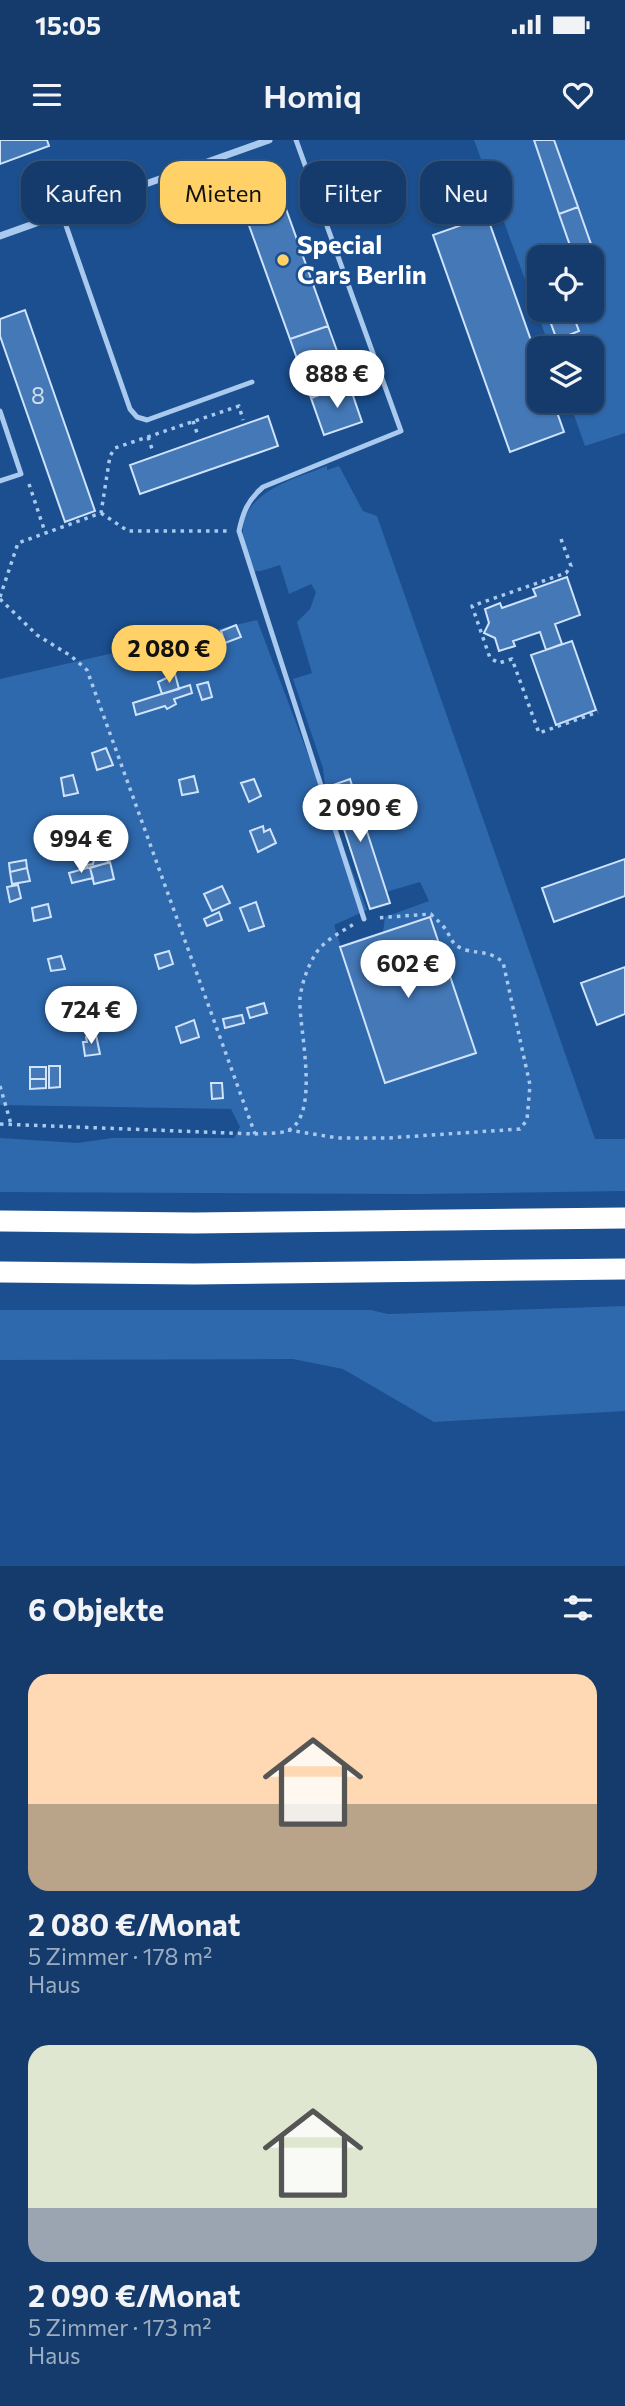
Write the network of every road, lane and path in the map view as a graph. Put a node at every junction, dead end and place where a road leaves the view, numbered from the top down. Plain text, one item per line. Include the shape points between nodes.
1 (269, 140) edge
2 (296, 140) edge
3 (146, 184) edge
4 (34, 224) edge
5 (65, 224) edge
6 (0, 236) edge
7 (252, 382) dead end
8 (0, 411) edge
9 (243, 420) dead end
10 (193, 421) junction
11 (198, 436) dead end
12 (148, 437) junction
13 (153, 452) dead end
14 (22, 474) junction
15 (0, 481) edge
16 (101, 513) junction
17 (239, 531) junction
18 (45, 532) junction
19 (561, 539) dead end
20 (0, 598) edge
21 (598, 712) dead end
22 (364, 919) junction
23 (0, 1086) edge
24 (0, 1124) edge
25 (11, 1124) junction
26 (288, 1130) junction
27 (255, 1134) junction
28 (625, 1218) edge
29 (0, 1221) edge
30 (625, 1269) edge
31 (0, 1272) edge

1 - 3 street
2 - 17 lane via 401,430 263,487 251,497
4 - 6 street
5 - 7 lane via 130,409 137,417 147,420
8 - 14 lane
9 - 10 path via 239,406
10 - 11 path
10 - 12 path
12 - 13 path
12 - 16 path via 115,448 110,456
14 - 15 lane
14 - 18 path
16 - 17 path via 128,530
16 - 18 path
17 - 22 lane
18 - 20 path via 18,543
19 - 21 path via 571,566 566,573 472,606 490,658 499,663 512,659 539,733
20 - 27 path via 37,635 87,670
22 - 26 path via 317,951 304,975 300,999 306,1054 304,1101 299,1119
22 - 26 path via 431,914 451,942 492,953 503,962 530,1085 527,1121 520,1129 388,1138 338,1138
23 - 25 path
24 - 25 path
25 - 27 path
26 - 27 path
28 - 29 highway
30 - 31 highway

